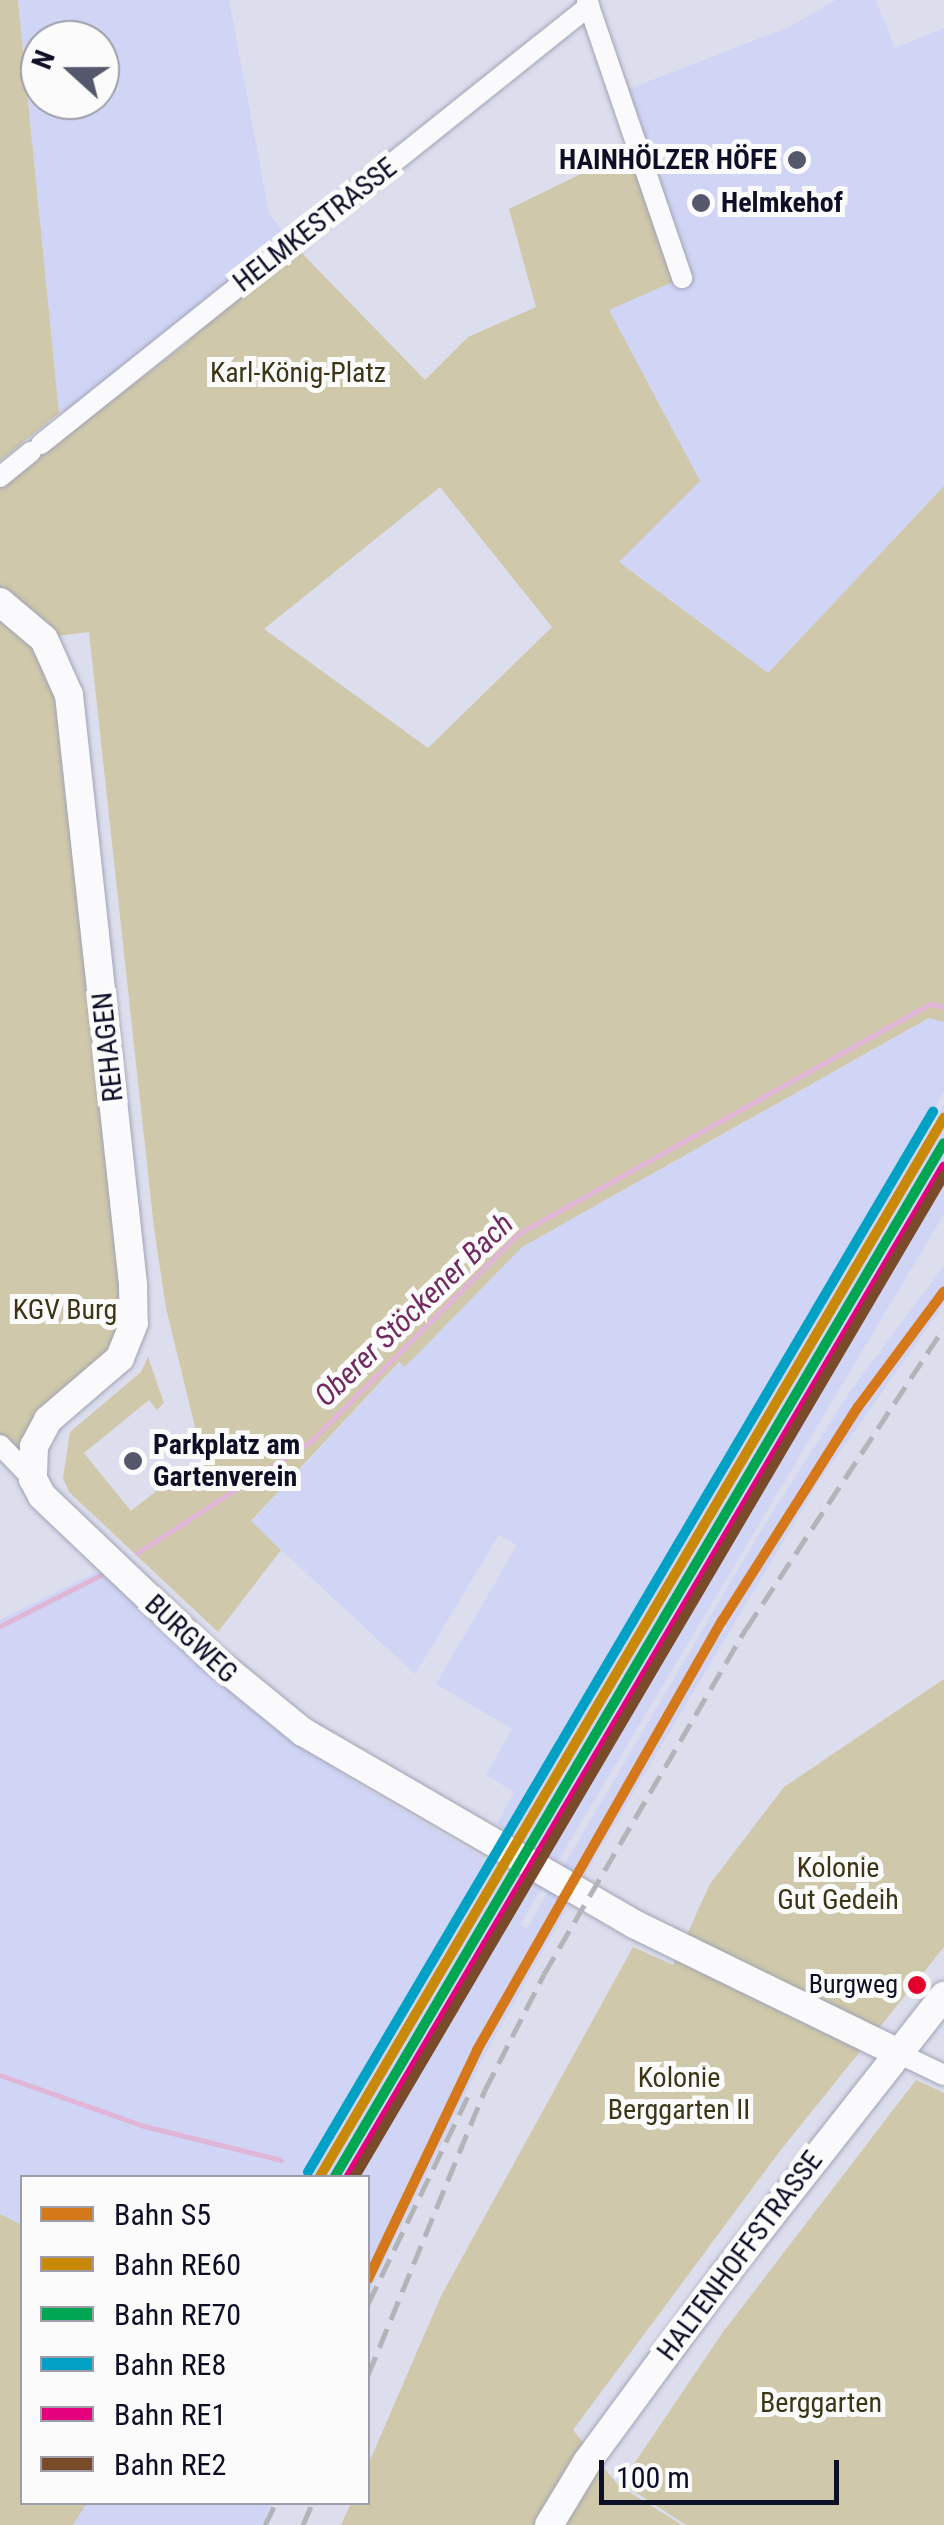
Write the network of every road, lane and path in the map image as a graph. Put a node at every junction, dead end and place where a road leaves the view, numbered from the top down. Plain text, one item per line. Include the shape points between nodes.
1 (588, 3) edge
2 (682, 278) dead end
3 (0, 476) edge
4 (0, 602) edge
5 (0, 1445) edge
6 (33, 1479) junction
7 (944, 1996) edge
8 (898, 2052) junction
9 (944, 2075) edge
10 (549, 2525) edge

1 - 2 street, HELMKESTRASSE
1 - 3 street, HELMKESTRASSE
4 - 6 street, REHAGEN via 44,639 70,695 133,1284 129,1342 108,1371 48,1420 34,1446
5 - 6 street, BURGWEG
6 - 8 street, BURGWEG via 102,1556 251,1694 304,1732 634,1924
7 - 8 street, HALTENHOFFSTRASSE
8 - 9 street, BURGWEG
8 - 10 street, HALTENHOFFSTRASSE via 642,2386

